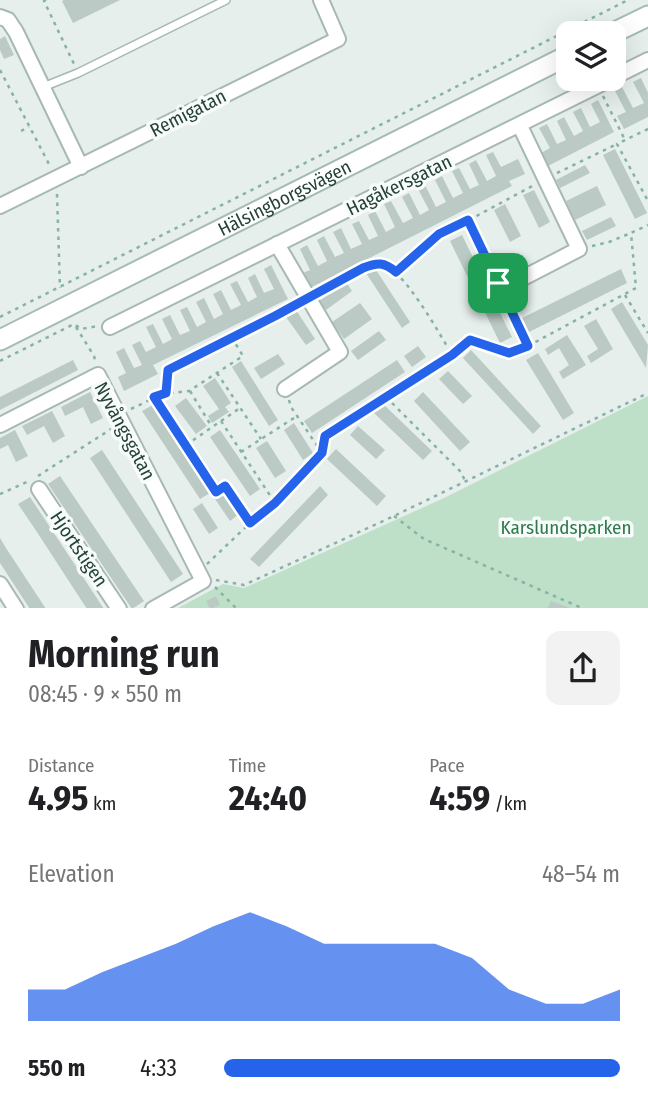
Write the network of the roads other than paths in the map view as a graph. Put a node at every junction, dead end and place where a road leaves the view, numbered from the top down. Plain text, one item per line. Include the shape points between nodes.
1 (226, 0) edge
2 (321, 0) edge
3 (648, 16) edge
4 (0, 17) edge
5 (626, 27) edge
6 (648, 60) edge
7 (556, 62) edge
8 (626, 72) edge
9 (43, 87) junction
10 (588, 91) edge
11 (520, 126) junction
12 (81, 167) junction
13 (0, 206) edge
14 (277, 244) junction
15 (521, 279) dead end
16 (110, 327) road end
17 (0, 340) edge
18 (285, 389) road end
19 (0, 425) edge
20 (39, 489) dead end
21 (0, 584) edge
22 (16, 608) edge
23 (119, 608) edge
24 (153, 608) edge

1 - 9 lane
2 - 12 street, Remigatan via 338,38
3 - 5 main road
4 - 9 street via 16,32
6 - 8 street, Hagåkersgatan
7 - 17 main road, Hälsingborgsvägen
9 - 12 street
10 - 11 street, Hagåkersgatan
11 - 14 street, Hagåkersgatan
11 - 15 street via 579,249
12 - 13 street, Remigatan
14 - 16 street, Hagåkersgatan
14 - 18 street via 340,352
19 - 24 street, Nyvångsgatan via 98,375 202,581
20 - 23 street, Hjortstigen
21 - 22 street

